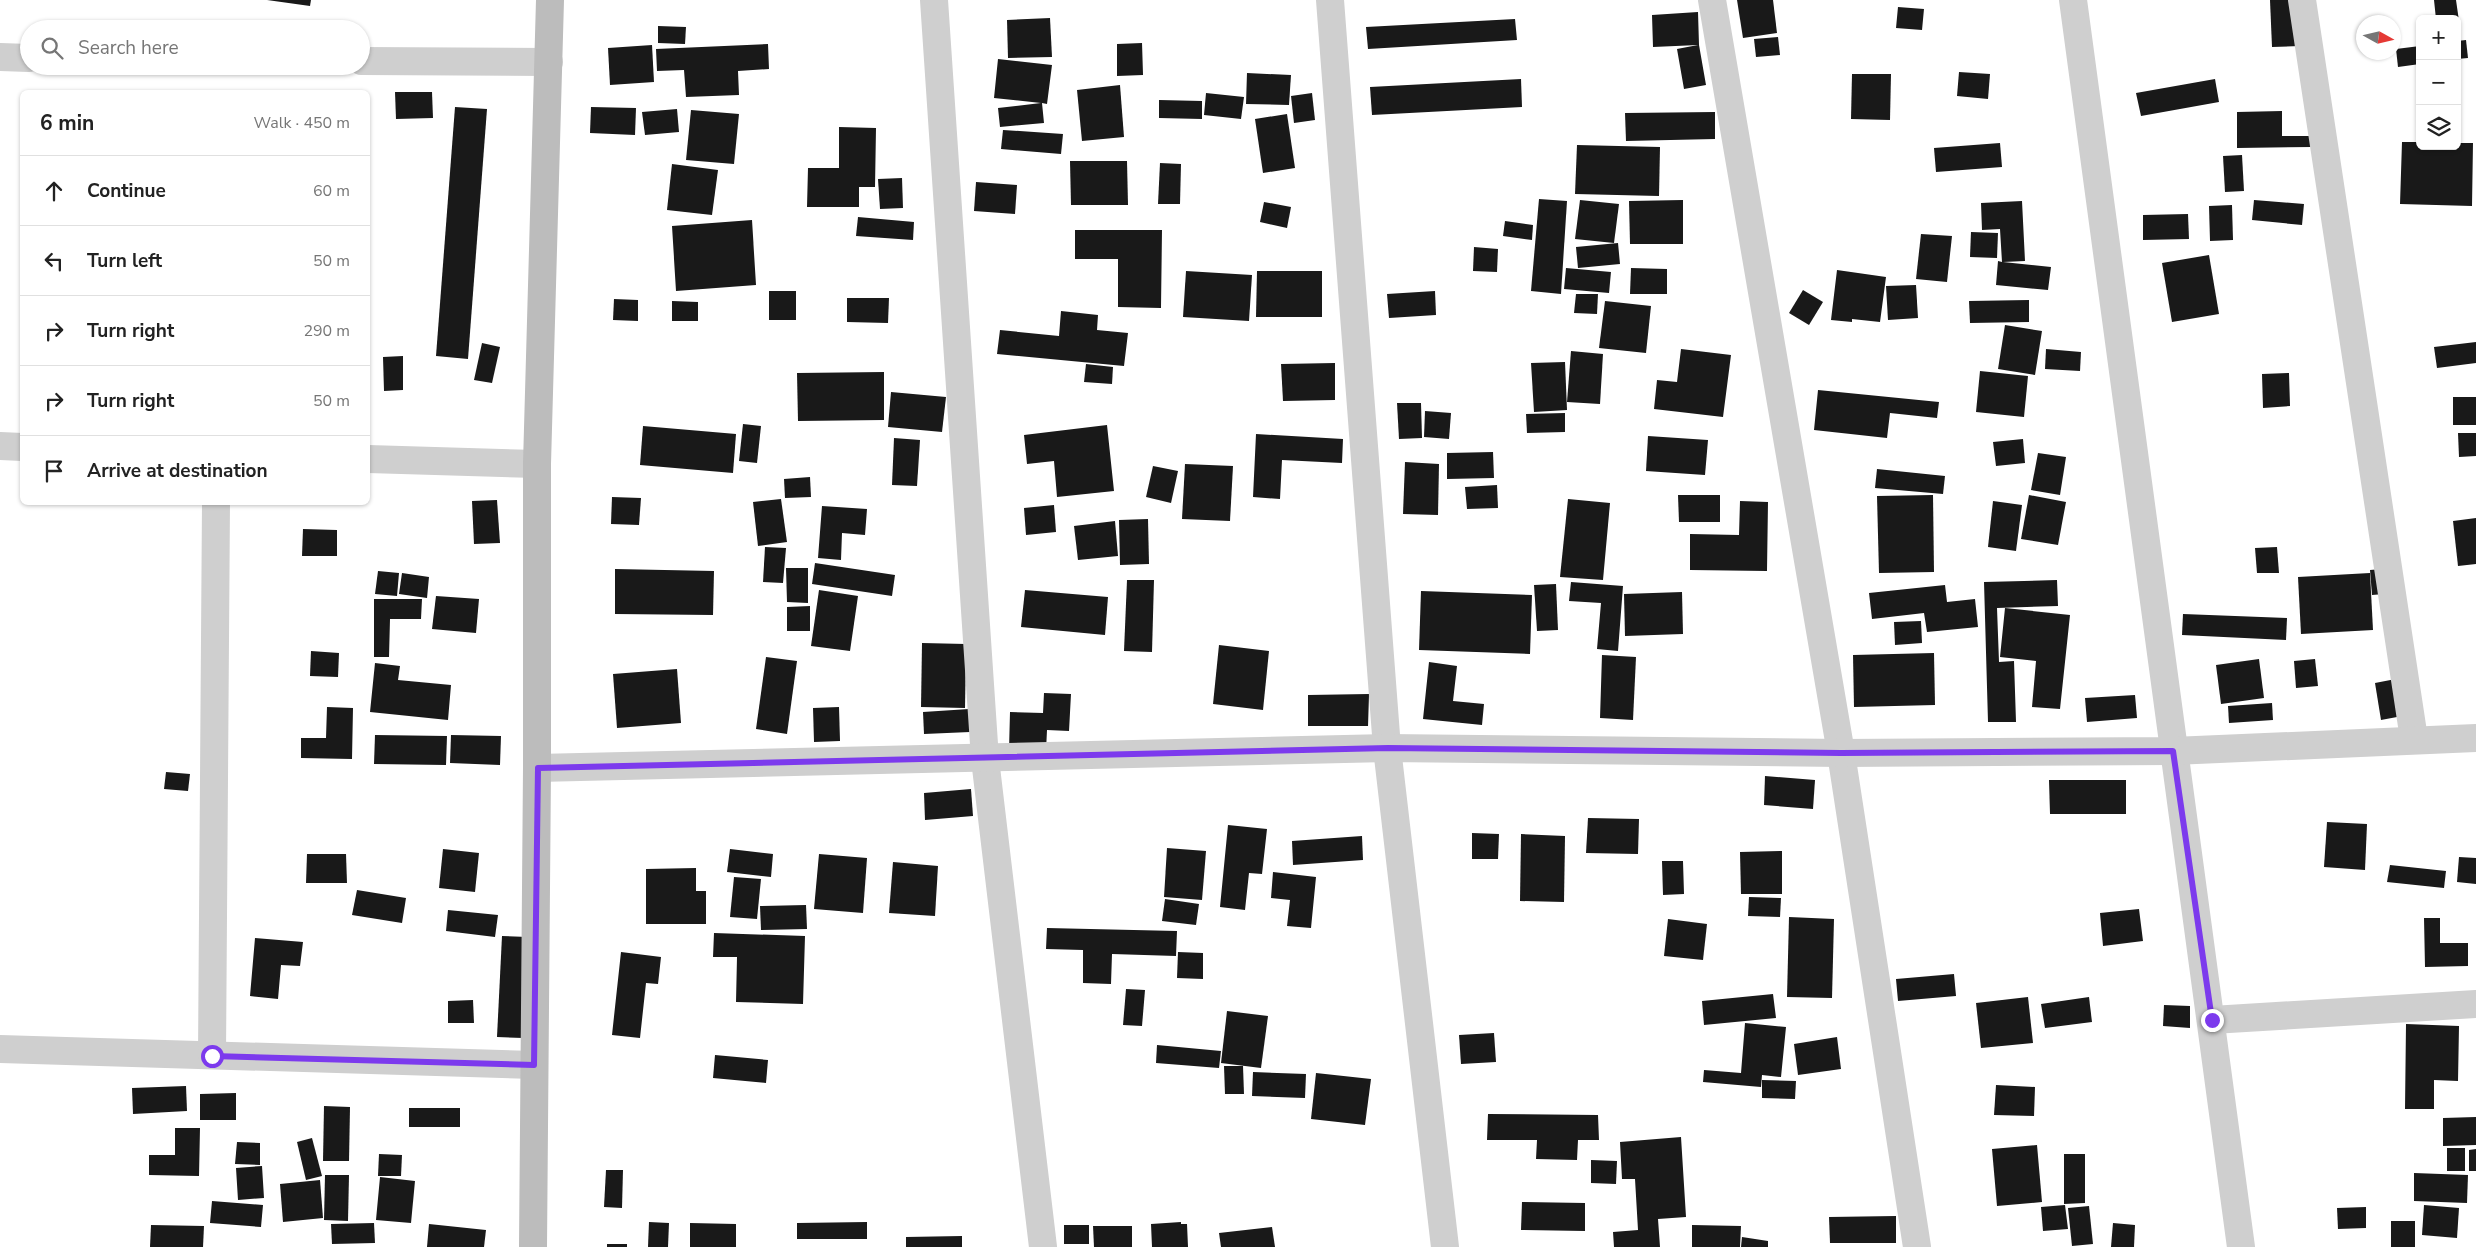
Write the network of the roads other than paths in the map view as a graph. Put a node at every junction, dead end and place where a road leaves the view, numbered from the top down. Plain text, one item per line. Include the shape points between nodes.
1 (550, 0) edge
2 (934, 0) edge
3 (1330, 0) edge
4 (1712, 0) edge
5 (2073, 0) edge
6 (2302, 0) edge
7 (0, 57) edge
8 (20, 58) edge
9 (370, 61) edge
10 (549, 62) junction
11 (0, 446) edge
12 (20, 447) edge
13 (370, 459) edge
14 (537, 464) junction
15 (216, 505) edge
16 (2476, 738) edge
17 (2414, 739) junction
18 (1388, 748) junction
19 (2173, 751) junction
20 (1841, 753) junction
21 (984, 759) junction
22 (538, 768) junction
23 (2476, 1004) edge
24 (2212, 1020) junction
25 (0, 1049) edge
26 (212, 1056) junction
27 (534, 1065) junction
28 (533, 1247) edge
29 (1043, 1247) edge
30 (1445, 1247) edge
31 (1917, 1247) edge
32 (2241, 1247) edge

1 - 10 street
2 - 21 street
3 - 18 street
4 - 20 street
5 - 19 street
6 - 17 street
7 - 8 street
9 - 10 street
10 - 14 street
11 - 12 street
13 - 14 street
14 - 22 street
15 - 26 street
16 - 17 street
17 - 19 street
18 - 20 street
18 - 21 street
18 - 30 street
19 - 20 street
19 - 24 street
20 - 31 street
21 - 22 street
21 - 29 street
22 - 27 street
23 - 24 street
24 - 32 street
25 - 26 street
26 - 27 street
27 - 28 street

